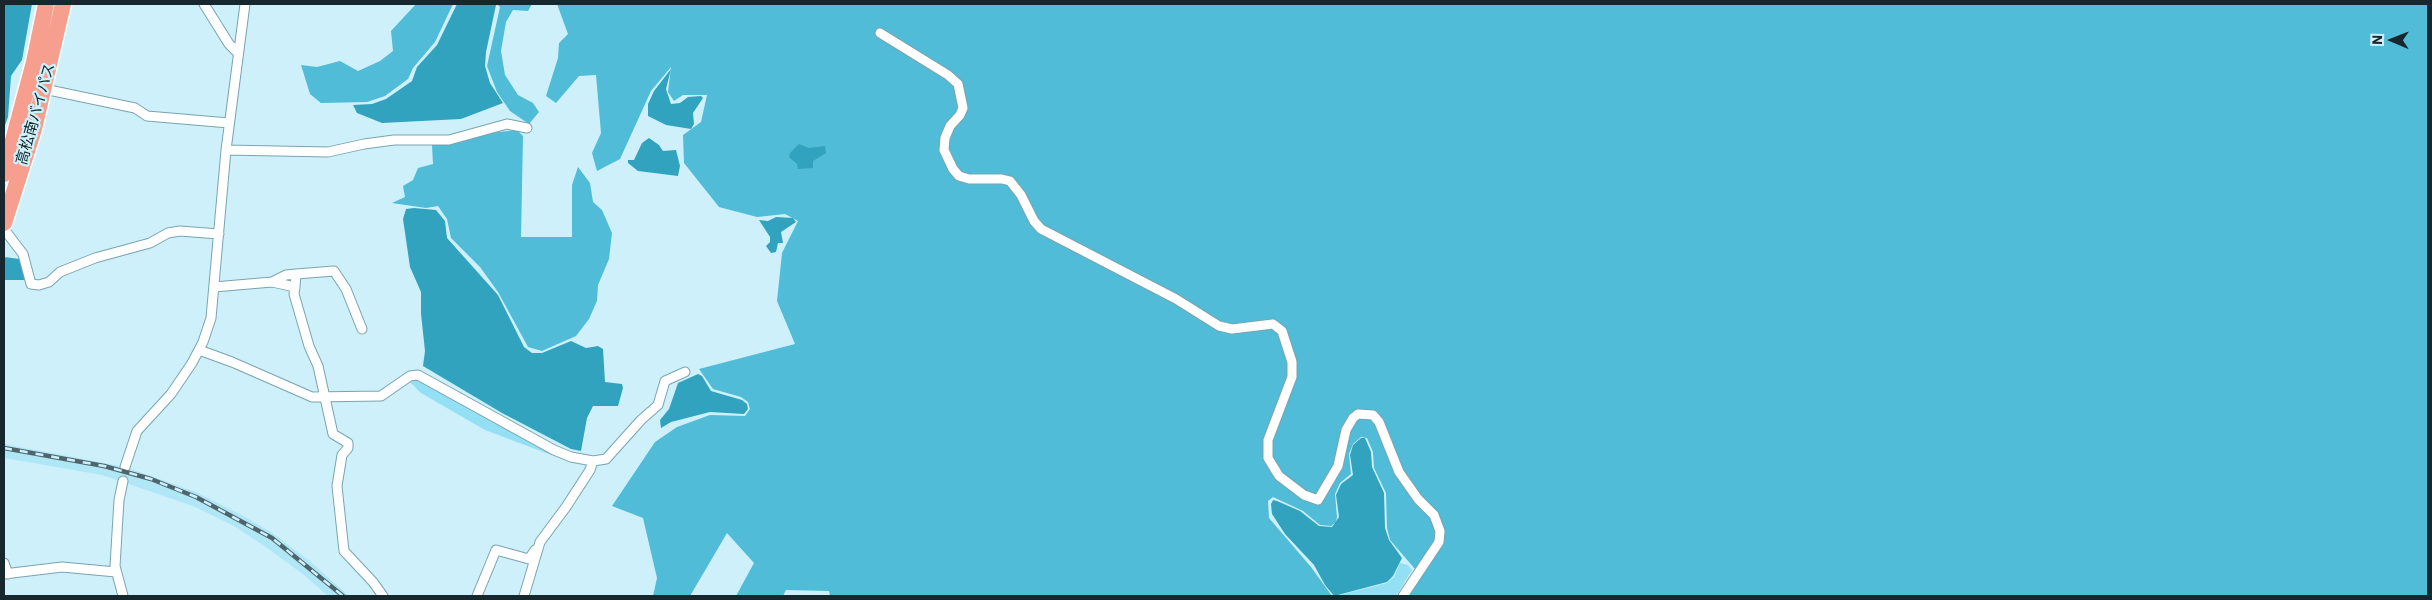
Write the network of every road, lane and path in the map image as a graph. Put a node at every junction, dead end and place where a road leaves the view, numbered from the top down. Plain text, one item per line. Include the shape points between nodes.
1 (46, 4) edge
2 (64, 4) edge
3 (204, 4) edge
4 (245, 4) edge
5 (880, 33) dead end
6 (238, 53) junction
7 (44, 89) junction
8 (229, 123) junction
9 (527, 128) dead end
10 (226, 150) junction
11 (4, 174) edge
12 (4, 223) edge
13 (4, 229) edge
14 (219, 234) junction
15 (296, 274) junction
16 (272, 282) junction
17 (214, 287) junction
18 (295, 287) junction
19 (362, 329) dead end
20 (198, 350) junction
21 (685, 372) dead end
22 (323, 396) junction
23 (593, 461) junction
24 (125, 467) dead end
25 (123, 481) dead end
26 (540, 542) junction
27 (4, 562) edge
28 (116, 572) junction
29 (6, 574) edge
30 (123, 596) edge
31 (383, 596) edge
32 (477, 596) edge
33 (524, 596) edge
34 (1404, 596) edge

1 - 11 highway, 高松南バイパス
2 - 7 highway, 高松南バイパス
3 - 6 street
4 - 6 street
5 - 34 street via 958,84 963,108 950,126 944,150 959,176 1010,182 1041,229 1176,299 1219,326 1273,324 1282,331 1292,362 1292,377 1268,440 1268,458 1279,476 1304,495 1318,500 1338,466 1346,430 1353,418 1358,414 1373,415 1379,422 1399,472 1434,515 1440,531 1439,542
6 - 8 street
7 - 8 street via 136,108 147,116
7 - 12 highway, 高松南バイパス
8 - 10 street
9 - 10 street via 507,124 449,140 394,140 328,152
10 - 14 street
13 - 14 street via 23,254 31,284 39,285 49,282 60,272 95,258 150,243 168,233 180,230
14 - 17 street
15 - 16 street
15 - 18 street
15 - 19 street via 334,271 346,289
16 - 17 street
16 - 18 street
17 - 20 street via 211,318
18 - 22 street via 294,294 318,366
20 - 22 street via 312,396
20 - 24 street via 171,394 137,431
21 - 23 street via 666,381 658,405 606,459
22 - 23 street via 381,396 410,376 418,375 554,450
22 - 31 street via 333,434 348,443 342,455 337,486 344,551
23 - 26 street via 576,492
25 - 28 street via 119,500
26 - 32 street via 529,559 496,550
26 - 33 street
27 - 29 street
28 - 29 street via 62,567
28 - 30 street

